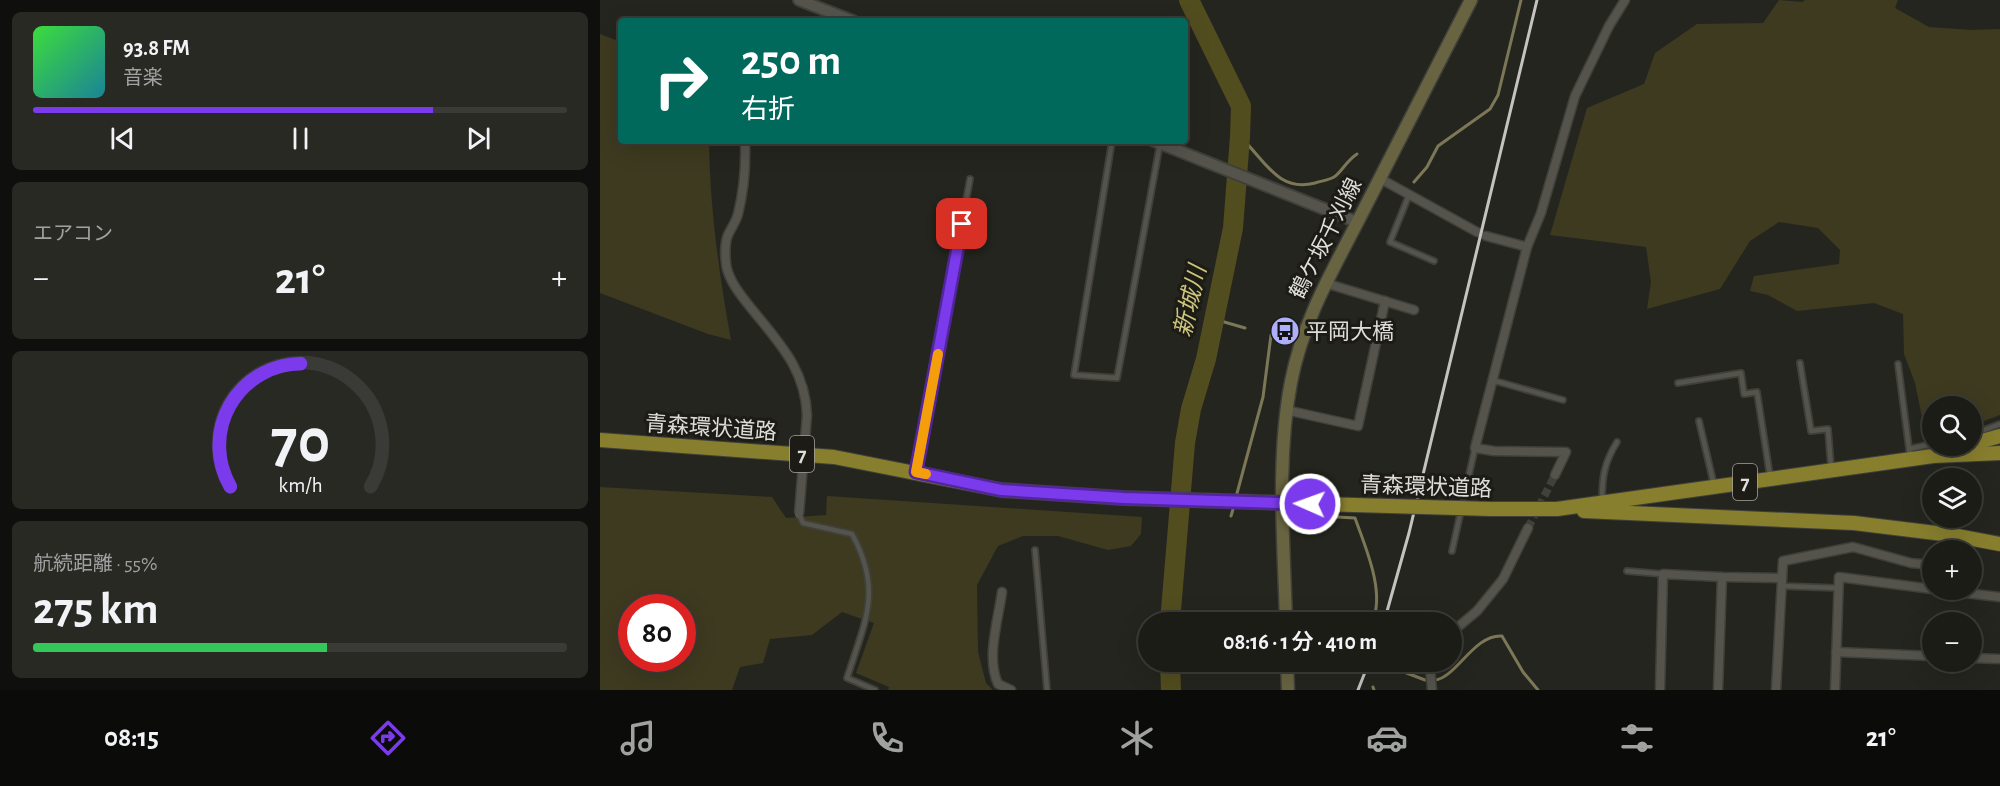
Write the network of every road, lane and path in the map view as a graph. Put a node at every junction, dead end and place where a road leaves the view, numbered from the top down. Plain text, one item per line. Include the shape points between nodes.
1 (799, 0) edge
2 (1471, 0) edge
3 (1625, 0) edge
4 (845, 18) edge
5 (745, 144) edge
6 (1112, 144) edge
7 (1157, 144) edge
8 (1162, 144) edge
9 (1379, 178) junction
10 (970, 179) dead end
11 (1409, 195) junction
12 (1357, 222) junction
13 (1527, 247) junction
14 (1434, 261) dead end
15 (1325, 283) junction
16 (1385, 301) junction
17 (1414, 310) dead end
18 (1800, 363) dead end
19 (1898, 364) dead end
20 (1492, 380) junction
21 (1678, 383) dead end
22 (1563, 400) dead end
23 (1286, 410) junction
24 (1699, 421) dead end
25 (2000, 424) edge
26 (1982, 431) edge
27 (2000, 436) edge
28 (600, 440) edge
29 (1982, 441) edge
30 (1617, 442) dead end
31 (1475, 448) junction
32 (1922, 452) edge
33 (1982, 452) edge
34 (2000, 453) edge
35 (1910, 454) junction
36 (1832, 470) junction
37 (916, 472) junction
38 (1554, 475) tunnel mouth
39 (1770, 478) junction
40 (1715, 486) junction
41 (1602, 502) junction
42 (1557, 509) junction
43 (799, 514) joint
44 (1528, 528) tunnel mouth
45 (1952, 535) junction
46 (1950, 540) edge
47 (2000, 544) edge
48 (1035, 550) dead end
49 (1452, 551) dead end
50 (1922, 564) edge
51 (1627, 571) dead end
52 (1663, 574) junction
53 (1722, 577) junction
54 (1781, 582) junction
55 (1838, 588) junction
56 (1922, 588) edge
57 (1002, 592) dead end
58 (1982, 595) edge
59 (2000, 597) edge
60 (1286, 612) edge
61 (1462, 624) edge
62 (1836, 652) junction
63 (1922, 656) edge
64 (1982, 658) edge
65 (2000, 659) edge
66 (1287, 672) edge
67 (1430, 672) edge
68 (875, 690) edge
69 (1011, 690) edge
70 (1047, 690) edge
71 (1288, 690) edge
72 (1432, 690) edge
73 (1660, 690) edge
74 (1718, 690) edge
75 (1776, 690) edge
76 (1835, 690) edge

1 - 4 street
2 - 9 main road, 鶴ケ坂千刈線
3 - 13 street via 1575,96 1541,213
5 - 43 street, bridge via 745,174 737,218 726,238 726,264 742,296 789,357 806,396
6 - 7 lane via 1074,375 1117,378
8 - 12 street
9 - 11 street
9 - 12 main road, 鶴ケ坂千刈線
10 - 37 lane
11 - 13 street via 1482,234
11 - 14 lane via 1390,242
12 - 15 main road, 鶴ケ坂千刈線
13 - 20 street
15 - 16 street
15 - 23 main road, 鶴ケ坂千刈線 via 1301,340
16 - 17 street
16 - 23 street via 1358,426
18 - 36 lane via 1811,432 1827,429
19 - 35 lane
20 - 22 lane
20 - 31 street
21 - 39 lane via 1741,373 1744,394 1757,392
23 - 60 main road, 鶴ケ坂千刈線
24 - 40 lane
25 - 26 lane
27 - 29 highway
28 - 37 highway, 青森環状道路 / 7 via 834,456
30 - 41 lane via 1602,479
31 - 38 street via 1566,452
31 - 49 lane
32 - 35 highway, 青森環状道路 / 7
33 - 34 highway, 青森環状道路 / 7
35 - 36 highway, 青森環状道路 / 7
36 - 39 highway, 青森環状道路 / 7
37 - 42 highway, 青森環状道路 / 7, bridge via 1001,490 1124,498
39 - 40 highway, 青森環状道路 / 7
40 - 41 highway, 青森環状道路 / 7
41 - 42 highway, 青森環状道路 / 7
42 - 45 highway via 1854,524
43 - 68 lane via 803,523 852,534 863,554 870,586 867,616 847,678
44 - 61 street via 1503,579
45 - 46 street
45 - 47 highway
48 - 70 lane
50 - 54 street via 1853,547 1783,561
51 - 52 lane
52 - 53 street
52 - 73 street
53 - 54 street
53 - 74 street
54 - 55 lane
54 - 75 street
55 - 56 street via 1839,577
55 - 62 street
57 - 69 street via 993,672 998,684
58 - 59 street
62 - 63 street
62 - 76 street
64 - 65 street
66 - 71 main road
67 - 72 street

